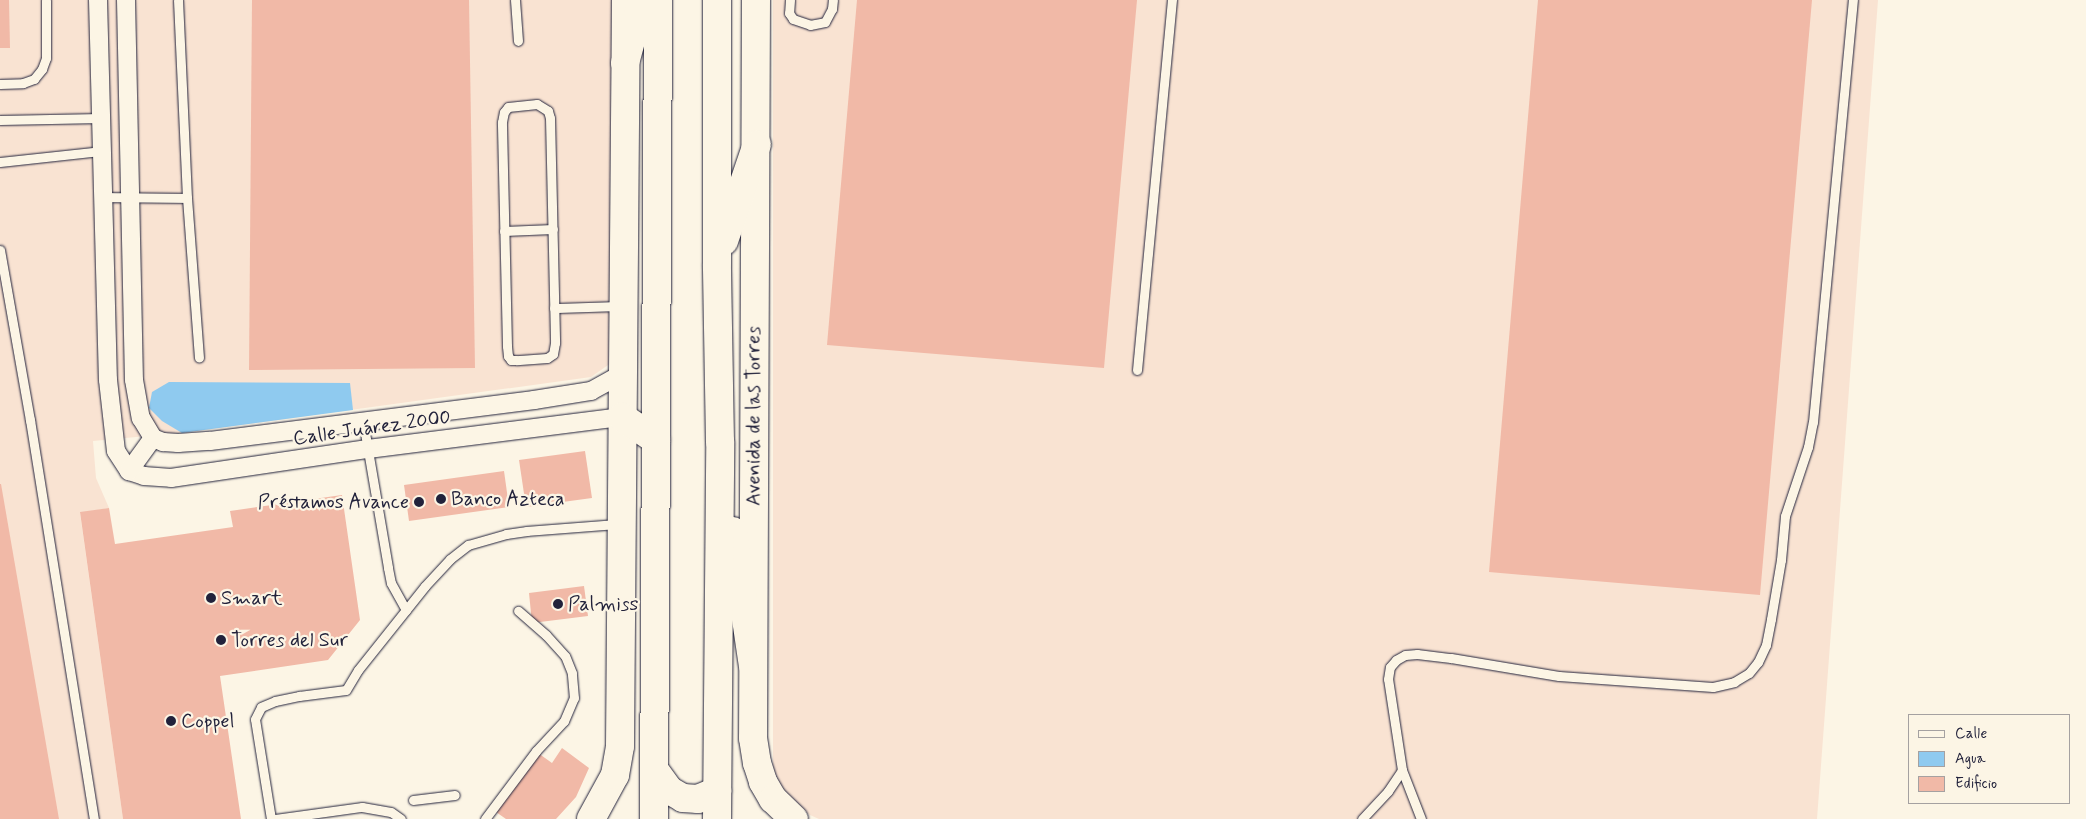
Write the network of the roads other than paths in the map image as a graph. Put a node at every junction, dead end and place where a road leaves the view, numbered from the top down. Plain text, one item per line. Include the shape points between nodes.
1 (46, 0) edge
2 (98, 0) edge
3 (126, 0) edge
4 (178, 0) edge
5 (516, 0) edge
6 (626, 0) edge
7 (642, 0) edge
8 (658, 0) edge
9 (717, 0) edge
10 (756, 0) edge
11 (790, 0) edge
12 (833, 0) edge
13 (1172, 0) edge
14 (1853, 0) edge
15 (518, 41) dead end
16 (625, 63) junction
17 (0, 84) edge
18 (100, 118) junction
19 (0, 120) edge
20 (756, 144) junction
21 (102, 150) junction
22 (0, 162) edge
23 (103, 198) junction
24 (129, 198) junction
25 (187, 198) junction
26 (553, 229) junction
27 (504, 231) junction
28 (0, 250) edge
29 (717, 264) junction
30 (622, 306) junction
31 (554, 308) junction
32 (199, 358) dead end
33 (1137, 370) dead end
34 (622, 374) junction
35 (622, 417) junction
36 (363, 422) junction
37 (153, 438) junction
38 (656, 440) junction
39 (720, 442) junction
40 (368, 449) junction
41 (129, 471) junction
42 (622, 524) junction
43 (406, 610) junction
44 (518, 611) dead end
45 (752, 666) junction
46 (1402, 770) junction
47 (656, 772) junction
48 (717, 791) junction
49 (455, 795) dead end
50 (414, 800) dead end
51 (388, 816) edge
52 (94, 819) edge
53 (271, 819) edge
54 (275, 819) edge
55 (402, 819) edge
56 (485, 819) edge
57 (592, 819) edge
58 (654, 819) edge
59 (717, 819) edge
60 (794, 819) edge
61 (1362, 819) edge
62 (1421, 819) edge

1 - 17 lane via 46,58 42,69 34,79
2 - 18 street
3 - 24 street
4 - 25 lane
5 - 15 lane
6 - 16 main road
7 - 16 main road
8 - 38 main road
9 - 29 main road, Avenida de las Torres
10 - 20 main road, Avenida de las Torres
11 - 12 lane via 793,19 810,26 825,22
13 - 33 lane
14 - 46 lane via 1813,422 1785,516 1771,619 1766,645 1758,662 1742,678 1713,687 1559,676 1451,658 1405,655 1390,667 1388,679
16 - 30 main road
18 - 19 lane
18 - 21 street
20 - 29 main road
20 - 45 main road, Avenida de las Torres
21 - 22 lane
21 - 23 street
23 - 24 lane
23 - 41 street via 112,428 116,451
24 - 25 lane
24 - 37 street via 134,380 141,418
25 - 32 lane
26 - 27 lane
26 - 27 lane via 550,118 544,106 528,104 508,107 502,122
26 - 31 lane
27 - 31 lane via 507,346 511,360 539,360 553,354
28 - 52 lane
29 - 39 main road, Avenida de las Torres
30 - 31 lane
30 - 34 main road
34 - 35 main road
34 - 36 street, Calle Juárez 2000 via 603,386 576,394
35 - 38 main road
35 - 40 street, Calle Juárez 2000
35 - 42 main road
36 - 37 street, Calle Juárez 2000 via 210,441 178,443
36 - 40 lane
37 - 41 street
38 - 47 main road
39 - 45 main road
39 - 48 main road, Avenida de las Torres
40 - 41 street, Calle Juárez 2000 via 171,478
40 - 43 lane via 391,583
42 - 43 lane via 527,531 468,545 438,572
42 - 57 main road via 620,746 615,775
43 - 53 lane via 346,690 275,701 257,712 256,728
44 - 56 lane via 565,656 572,673 574,698 564,722 536,751
45 - 60 main road, Avenida de las Torres via 753,738 757,763 773,799
46 - 61 lane
46 - 62 lane
47 - 48 main road via 669,790 683,798 698,799
47 - 58 main road
48 - 59 main road, Avenida de las Torres
49 - 50 lane
51 - 54 lane via 362,807
51 - 55 lane

